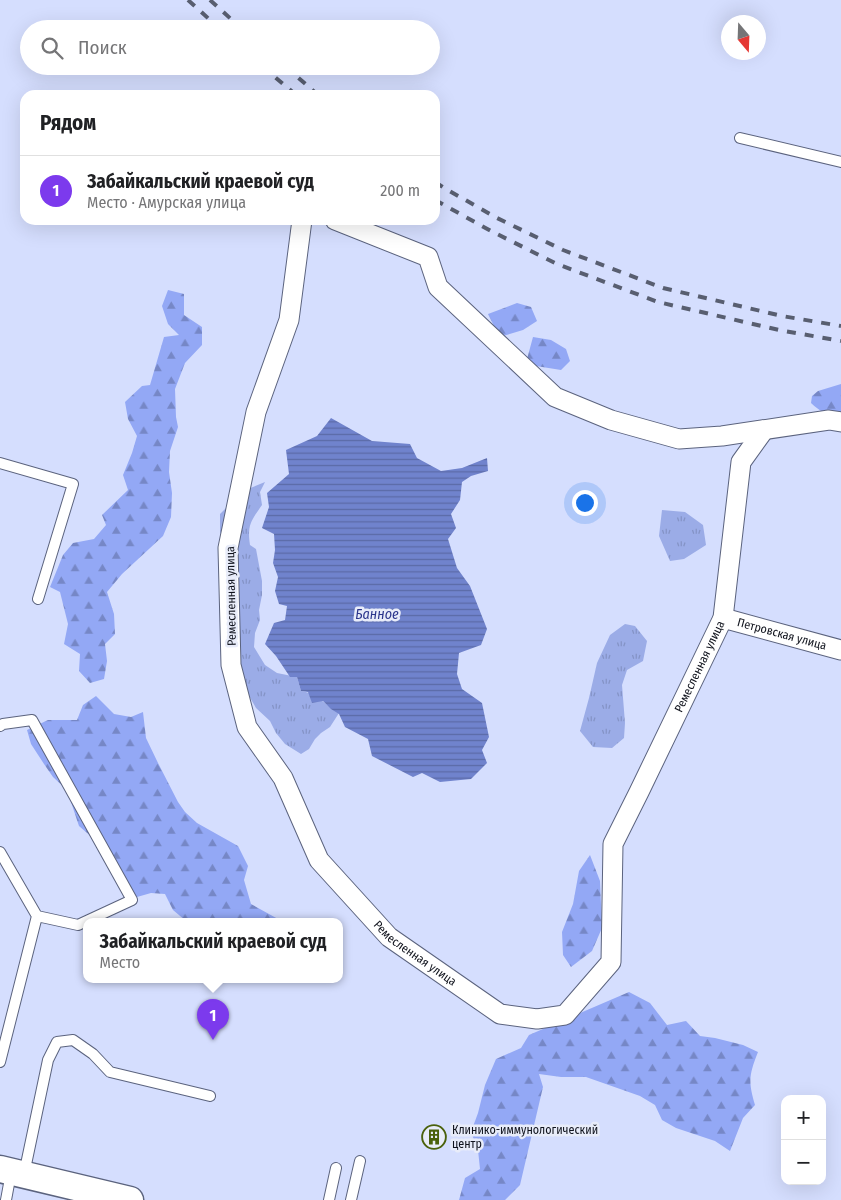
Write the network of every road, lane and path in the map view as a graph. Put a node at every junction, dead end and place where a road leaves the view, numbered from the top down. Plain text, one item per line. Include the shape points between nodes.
1 (740, 138) dead end
2 (841, 162) edge
3 (301, 225) edge
4 (347, 225) edge
5 (841, 422) edge
6 (764, 430) junction
7 (0, 463) edge
8 (38, 599) dead end
9 (723, 618) junction
10 (841, 650) edge
11 (0, 726) edge
12 (0, 852) edge
13 (38, 916) junction
14 (93, 918) edge
15 (83, 923) edge
16 (2, 1042) edge
17 (0, 1062) edge
18 (210, 1096) dead end
19 (360, 1161) dead end
20 (336, 1168) dead end
21 (12, 1172) edge
22 (6, 1200) edge
23 (130, 1200) edge
24 (330, 1200) edge
25 (351, 1200) edge

1 - 2 lane
3 - 9 street, Ремесленная улица via 288,320 256,412 228,548 232,664 247,727 283,778 319,860 389,937 500,1014 537,1019 565,1015 611,962 613,844
4 - 6 street via 428,257 438,287 554,397 611,420 679,439
5 - 6 street via 829,420
6 - 9 street, Ремесленная улица via 741,462
7 - 8 lane via 73,484
9 - 10 street, Петровская улица
11 - 14 lane via 32,720 132,900
12 - 13 lane
13 - 15 lane via 78,925
13 - 16 lane
16 - 17 lane
18 - 21 lane via 110,1072 73,1040 57,1042 48,1060
19 - 25 lane
20 - 24 lane
21 - 22 lane
21 - 23 main road

